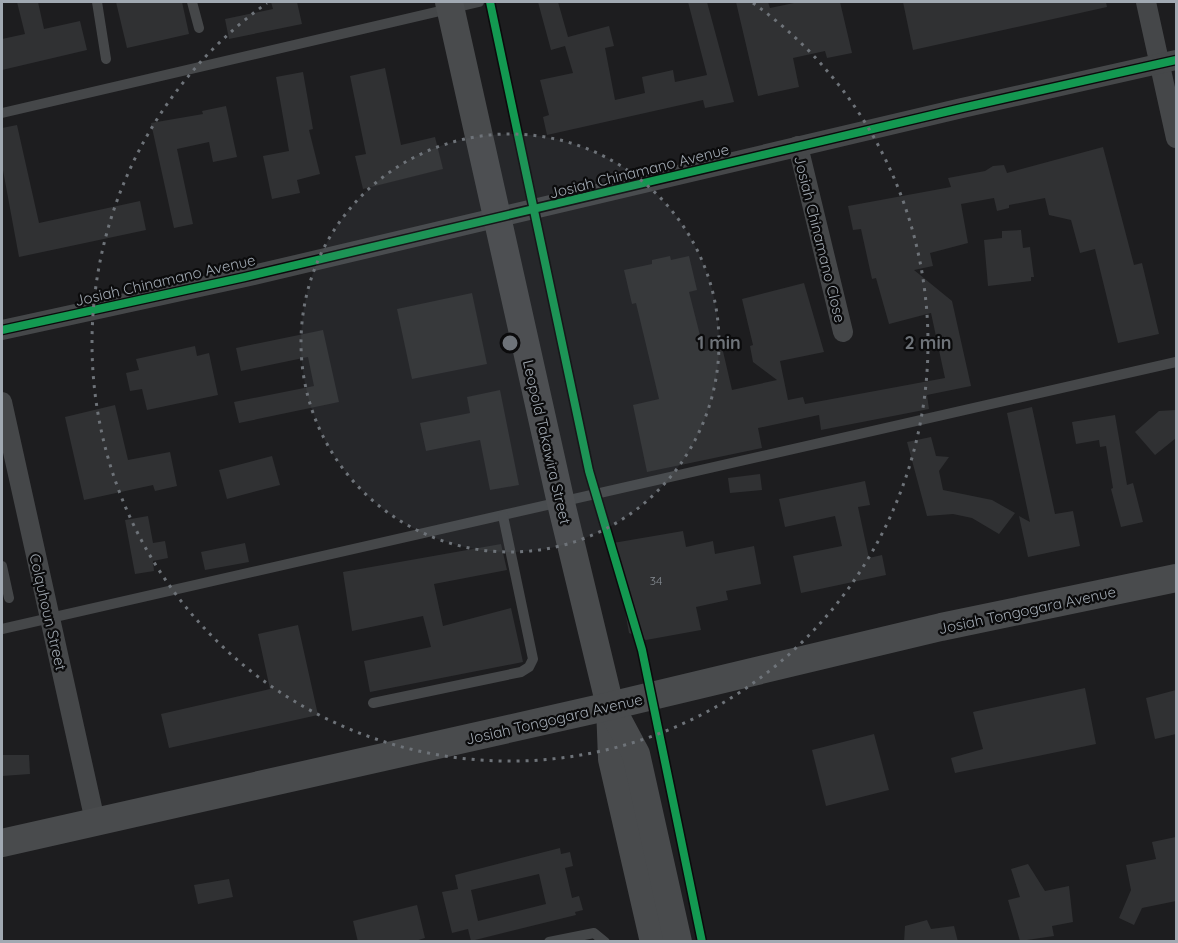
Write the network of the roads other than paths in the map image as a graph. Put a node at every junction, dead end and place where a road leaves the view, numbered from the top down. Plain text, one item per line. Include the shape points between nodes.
1 (97, 2) edge
2 (192, 2) edge
3 (479, 2) edge
4 (1146, 2) edge
5 (449, 5) edge
6 (199, 28) dead end
7 (106, 59) dead end
8 (1168, 62) edge
9 (2, 113) edge
10 (1176, 138) edge
11 (798, 146) junction
12 (496, 219) junction
13 (2, 330) edge
14 (843, 332) dead end
15 (1176, 362) edge
16 (2, 402) edge
17 (561, 503) junction
18 (503, 516) junction
19 (2, 566) edge
20 (1176, 578) edge
21 (9, 598) dead end
22 (49, 618) junction
23 (2, 629) edge
24 (373, 703) dead end
25 (610, 706) junction
26 (95, 821) junction
27 (2, 843) edge
28 (549, 942) edge
29 (605, 942) edge
30 (654, 942) edge
31 (678, 942) edge

1 - 7 lane
2 - 6 lane
3 - 5 lane
4 - 8 street
5 - 9 lane
5 - 12 main road, Leopold Takawira Street
8 - 10 street
8 - 11 street, Josiah Chinamano Avenue
11 - 12 street, Josiah Chinamano Avenue
11 - 14 street, Josiah Chinamano Close
12 - 13 street, Josiah Chinamano Avenue
12 - 17 main road, Leopold Takawira Street
15 - 17 lane
16 - 22 street, Colquhoun Street
17 - 18 lane
17 - 25 main road, Leopold Takawira Street
18 - 22 lane
18 - 24 lane via 533,659 529,667 521,672
19 - 21 lane
20 - 25 main road, Josiah Tongogara Avenue via 941,627
22 - 23 lane
22 - 26 street, Colquhoun Street
25 - 26 main road, Josiah Tongogara Avenue
25 - 30 main road via 612,759
25 - 31 main road via 636,754
26 - 27 main road, Josiah Tongogara Avenue
28 - 29 lane via 594,933

